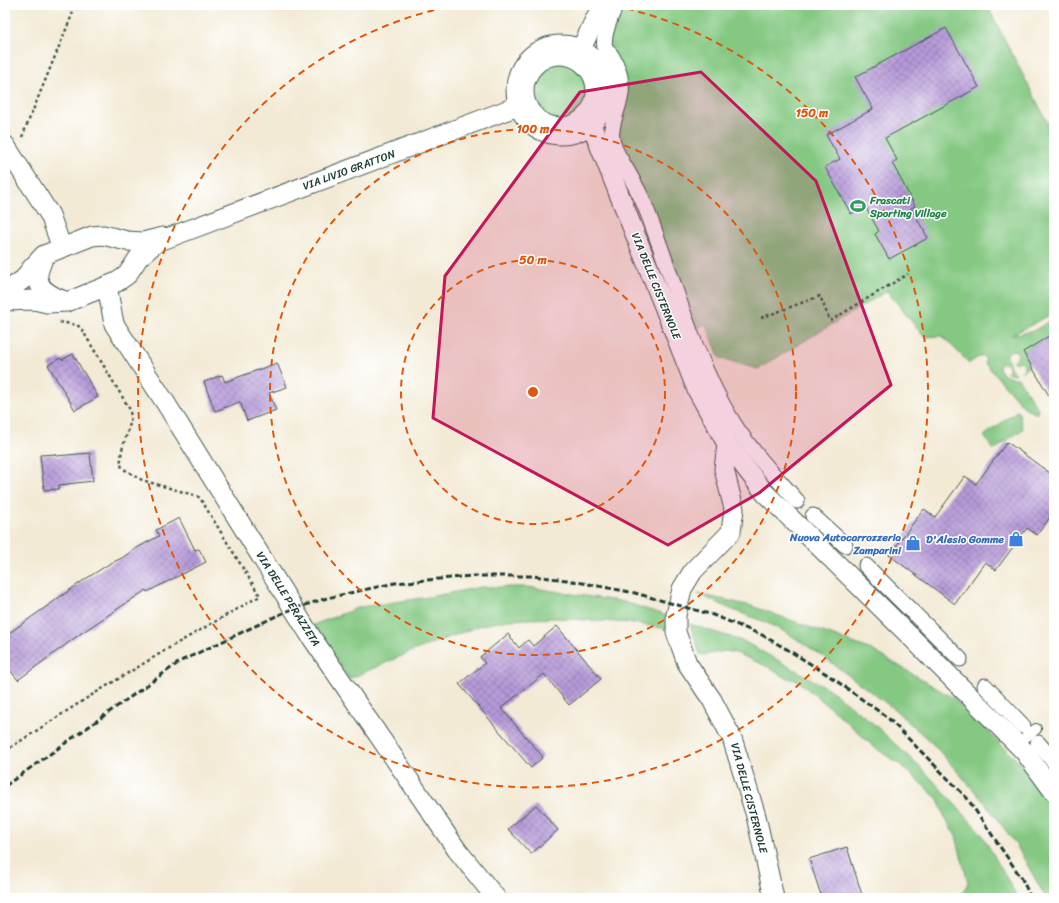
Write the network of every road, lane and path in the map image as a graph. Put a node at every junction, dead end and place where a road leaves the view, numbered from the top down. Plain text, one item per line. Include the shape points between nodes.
1 (76, 5) edge
2 (602, 5) edge
3 (616, 5) edge
4 (580, 50) junction
5 (518, 106) junction
6 (589, 119) junction
7 (9, 151) edge
8 (178, 233) junction
9 (103, 235) junction
10 (70, 245) junction
11 (44, 254) junction
12 (908, 274) dead end
13 (112, 284) junction
14 (5, 292) edge
15 (86, 294) junction
16 (5, 301) edge
17 (67, 302) junction
18 (761, 318) dead end
19 (56, 321) dead end
20 (114, 324) junction
21 (726, 444) junction
22 (797, 501) dead end
23 (813, 516) dead end
24 (845, 545) dead end
25 (866, 566) dead end
26 (960, 659) dead end
27 (985, 686) dead end
28 (1032, 733) junction
29 (1017, 744) junction
30 (5, 751) edge
31 (1054, 762) edge
32 (1053, 789) edge
33 (496, 898) edge
34 (774, 898) edge

1 - 7 path
2 - 4 street
3 - 22 street via 611,15 605,43 607,52 618,69 621,83 621,98 612,126 612,140 640,192 690,331 724,408 743,437
4 - 5 street via 573,46 555,45 536,52 518,76
4 - 6 street via 592,57 601,67 607,90 603,110 598,118
5 - 6 street via 529,123 543,132 564,136 586,129
5 - 8 street, VIA LIVIO GRATTON
6 - 6 street via 595,94 594,84 584,66 564,57 541,62 532,71 527,82 526,93 533,112 540,119 560,126
6 - 21 street, VIA DELLE CISTERNOLE via 697,390
7 - 10 street
8 - 9 street, VIA LIVIO GRATTON via 143,242 127,242
8 - 13 street, VIA LIVIO GRATTON via 157,242 139,257 127,275
9 - 10 street, VIA LIVIO GRATTON via 92,236
9 - 13 street via 118,246 122,254 123,267
10 - 11 street, VIA LIVIO GRATTON
11 - 14 street via 24,279
11 - 17 street via 38,276 41,287 51,296
12 - 18 path via 830,321 820,296
13 - 15 street, VIA LIVIO GRATTON
13 - 20 street, VIA DELLE PERAZZETA
15 - 17 street, VIA LIVIO GRATTON
15 - 20 street
16 - 17 street, VIA LIVIO GRATTON
19 - 30 path via 81,328 129,408 131,418 120,457 122,468 142,480 198,496 260,596 167,649
20 - 33 street, VIA DELLE PERAZZETA via 166,402 310,635 457,850
21 - 29 street, VIA DELLE CISTERNOLE via 765,493
21 - 34 street, VIA DELLE CISTERNOLE via 724,469 734,509 731,532 693,571 682,589 676,615 676,632 688,663 732,738 756,816
23 - 24 street
25 - 26 street
27 - 28 street
28 - 29 lane
28 - 31 street
29 - 32 street, VIA DELLE CISTERNOLE

